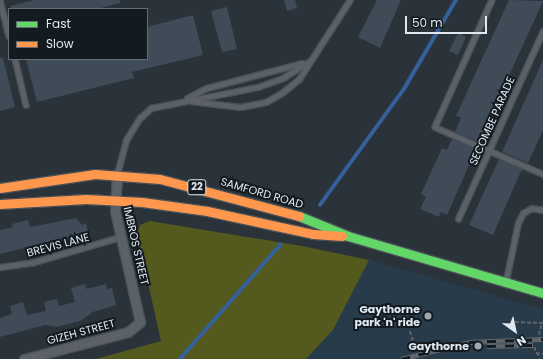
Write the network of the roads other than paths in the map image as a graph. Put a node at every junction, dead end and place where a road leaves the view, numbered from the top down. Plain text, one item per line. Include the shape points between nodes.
1 (0, 0) edge
2 (350, 0) edge
3 (492, 0) edge
4 (543, 31) edge
5 (8, 32) edge
6 (15, 60) edge
7 (310, 61) junction
8 (185, 100) junction
9 (26, 105) dead end
10 (488, 153) junction
11 (117, 174) junction
12 (543, 174) edge
13 (0, 188) edge
14 (114, 199) junction
15 (0, 204) edge
16 (543, 210) edge
17 (458, 219) dead end
18 (348, 236) junction
19 (120, 237) junction
20 (0, 267) edge
21 (506, 282) junction
22 (543, 293) edge
23 (140, 322) joint
24 (24, 359) edge

1 - 5 lane
2 - 7 lane via 335,29
3 - 10 lane via 434,127
4 - 10 lane, SECOMBE PARADE
6 - 9 lane
7 - 8 lane via 206,88
7 - 8 lane via 284,78 258,87
7 - 8 lane via 299,79 266,102 240,107
8 - 11 lane via 151,108 140,118 124,145
10 - 12 lane
10 - 17 lane, SECOMBE PARADE
11 - 13 main road, SAMFORD ROAD / 22 via 52,178
11 - 14 street, IMBROS STREET
11 - 18 main road, SAMFORD ROAD / 22 via 160,179 222,194 317,221
14 - 15 main road, SAMFORD ROAD / 22
14 - 18 main road, SAMFORD ROAD / 22 via 190,208 313,234
14 - 19 street, IMBROS STREET
16 - 21 lane via 532,208 523,213 518,223 514,258
18 - 21 main road, SAMFORD ROAD / 22
19 - 20 lane, BREVIS LANE via 34,262
19 - 23 street, IMBROS STREET
21 - 22 main road, SAMFORD ROAD / 22
23 - 24 street, GIZEH STREET via 128,332

